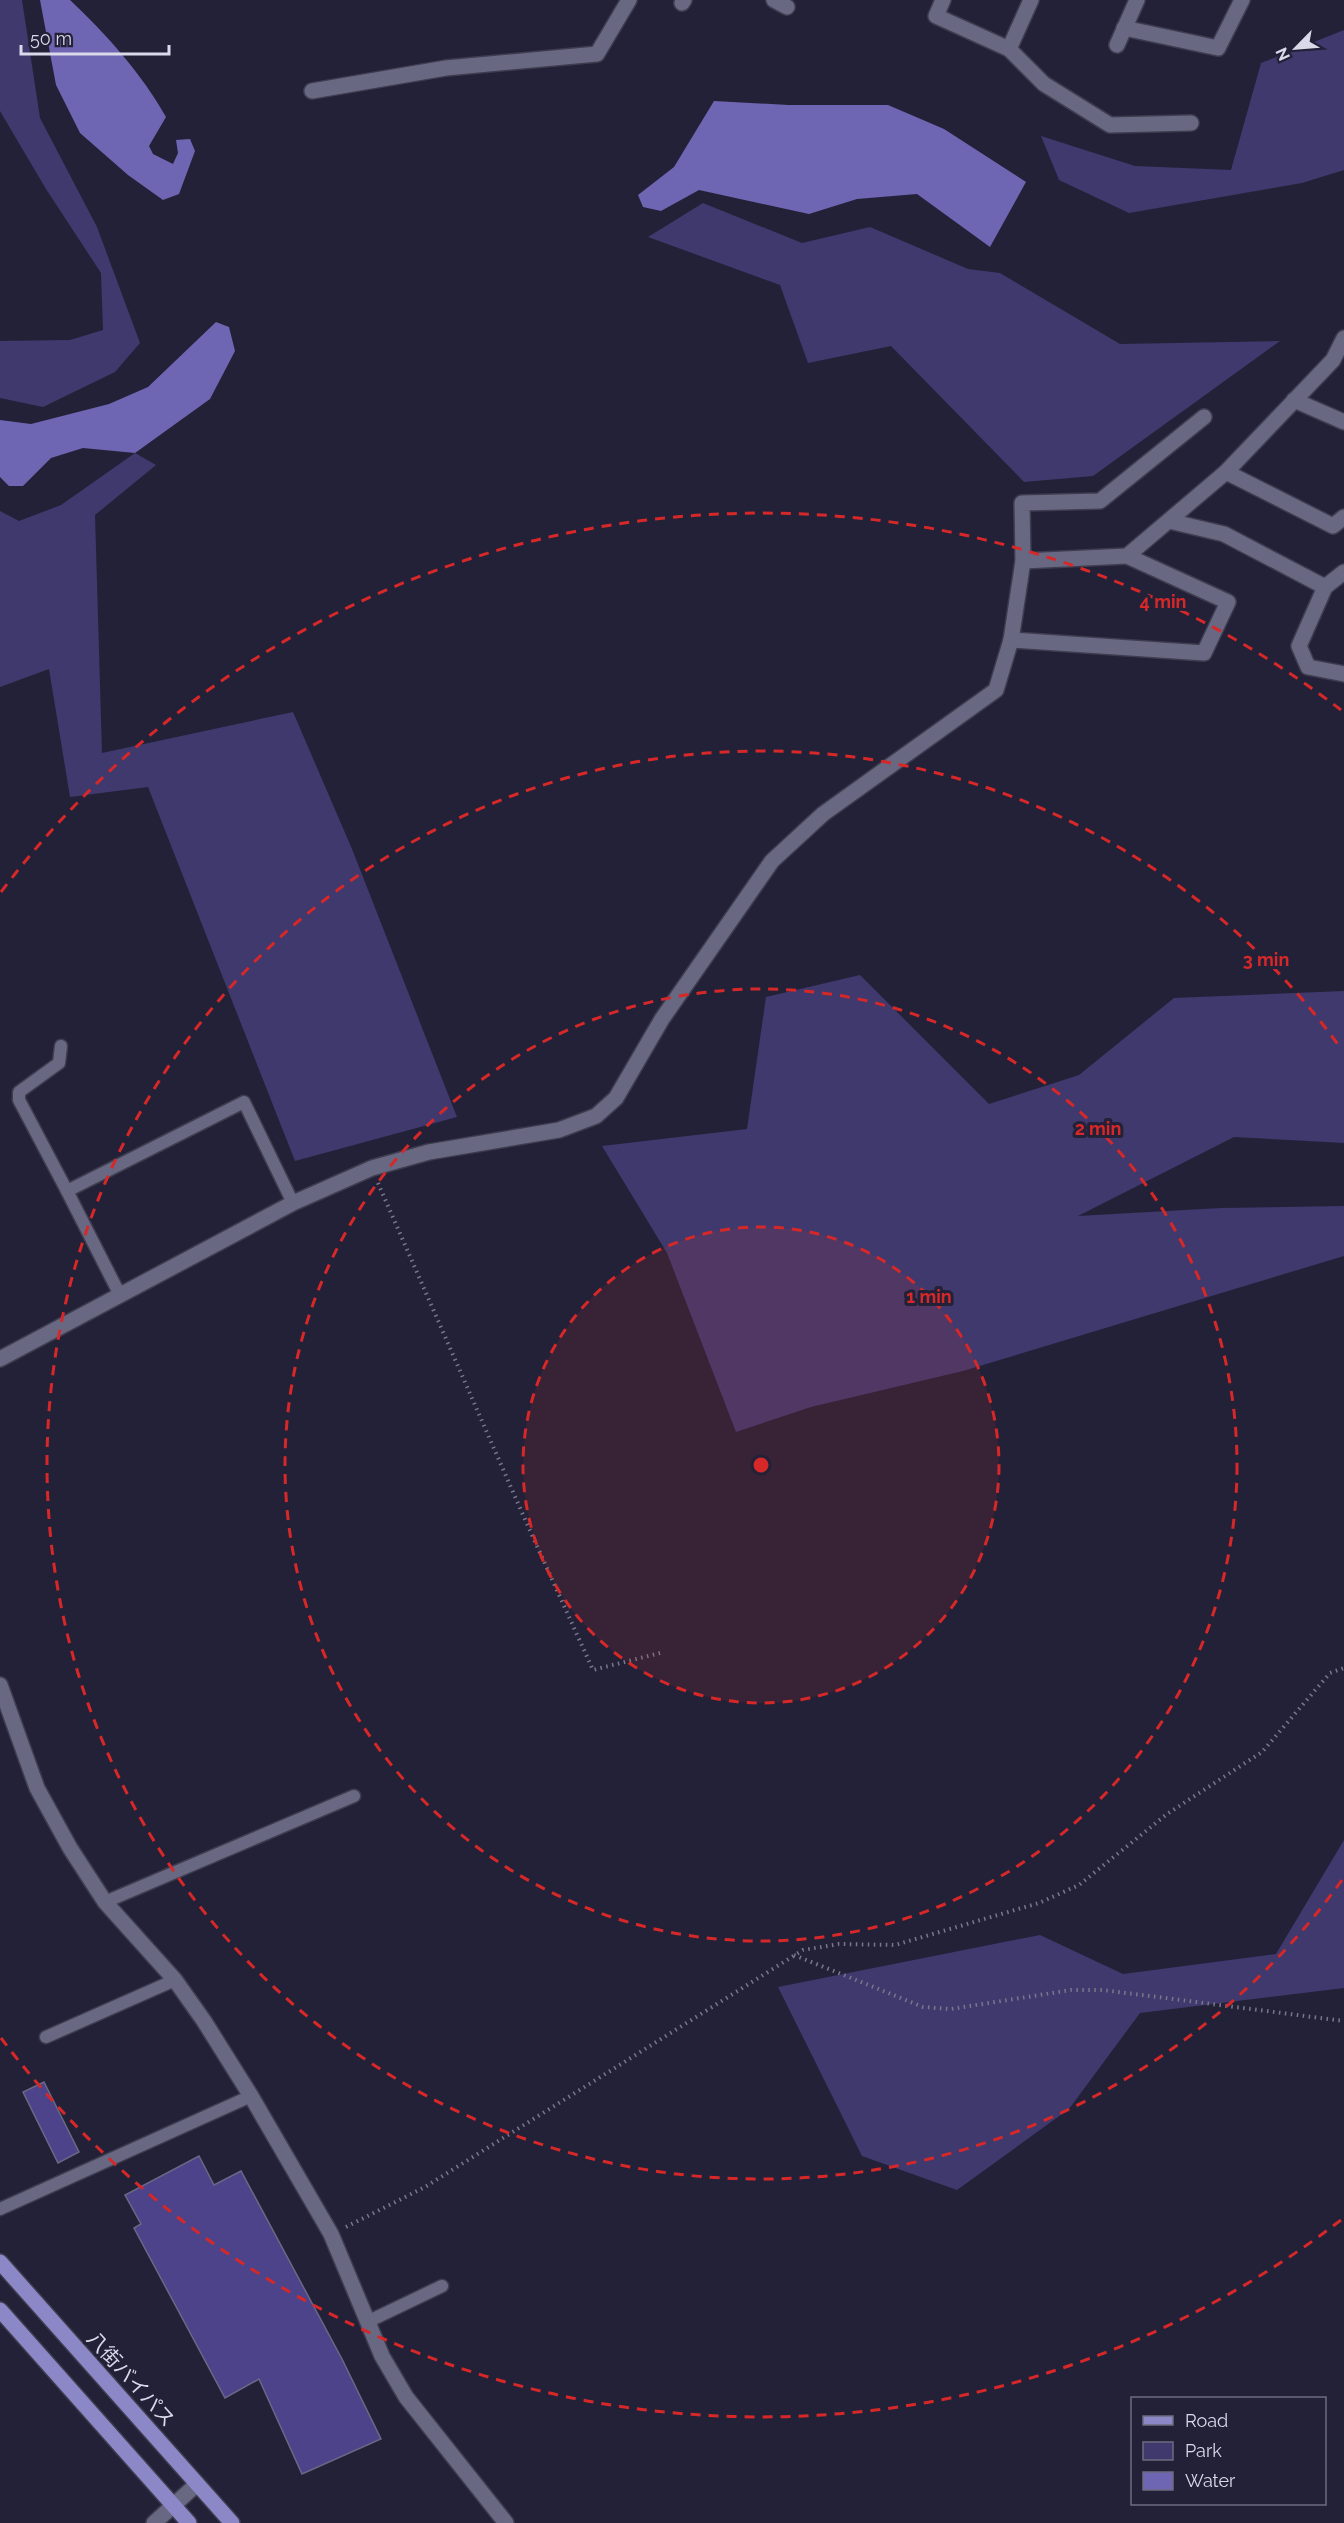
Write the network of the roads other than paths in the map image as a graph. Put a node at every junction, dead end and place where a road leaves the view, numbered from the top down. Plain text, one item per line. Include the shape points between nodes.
1 (629, 0) edge
2 (943, 0) edge
3 (1032, 0) edge
4 (1137, 0) edge
5 (1242, 0) edge
6 (1124, 28) junction
7 (1116, 45) dead end
8 (1009, 49) junction
9 (312, 91) dead end
10 (1191, 123) dead end
11 (1344, 338) edge
12 (1294, 399) junction
13 (1204, 417) dead end
14 (1344, 422) edge
15 (1226, 472) junction
16 (1344, 517) edge
17 (1169, 521) junction
18 (1127, 556) junction
19 (1023, 561) junction
20 (1344, 572) edge
21 (1325, 587) junction
22 (1011, 640) junction
23 (1344, 674) edge
24 (61, 1046) dead end
25 (67, 1191) junction
26 (293, 1203) junction
27 (120, 1295) junction
28 (0, 1359) edge
29 (1, 1690) edge
30 (354, 1796) dead end
31 (105, 1902) junction
32 (175, 1980) junction
33 (46, 2037) dead end
34 (251, 2096) junction
35 (0, 2209) edge
36 (0, 2262) edge
37 (442, 2286) dead end
38 (0, 2310) edge
39 (367, 2322) junction
40 (196, 2484) junction
41 (173, 2505) junction
42 (154, 2523) edge
43 (189, 2523) edge
44 (232, 2523) edge
45 (507, 2523) edge

1 - 9 street via 597,54 446,68
2 - 8 street via 936,16
3 - 8 street
4 - 6 street
5 - 6 street via 1218,48
6 - 7 street
8 - 10 street via 1044,84 1110,126
11 - 12 street via 1333,360
12 - 14 street
12 - 15 street
13 - 19 street via 1100,501 1022,503
15 - 16 street via 1333,526
15 - 17 street
17 - 18 street
17 - 21 street via 1224,534
18 - 19 street
18 - 22 street via 1228,602 1204,653
19 - 22 street
20 - 21 street
21 - 23 street via 1299,646 1308,667
22 - 26 street via 996,690 823,814 772,861 662,1019 616,1098 596,1116 559,1130 429,1152 372,1168
24 - 25 lane via 59,1063 19,1092 19,1100
25 - 26 lane via 244,1102
25 - 27 lane
26 - 27 street
27 - 28 street
29 - 31 street via 38,1788
30 - 31 lane
31 - 32 street
32 - 33 lane
32 - 34 street
34 - 35 lane
34 - 39 street via 331,2234
36 - 40 main road, 八街バイパス
37 - 39 lane
38 - 41 main road
39 - 45 street via 406,2397
40 - 41 street
40 - 44 main road, 八街バイパス
41 - 42 street
41 - 43 main road

